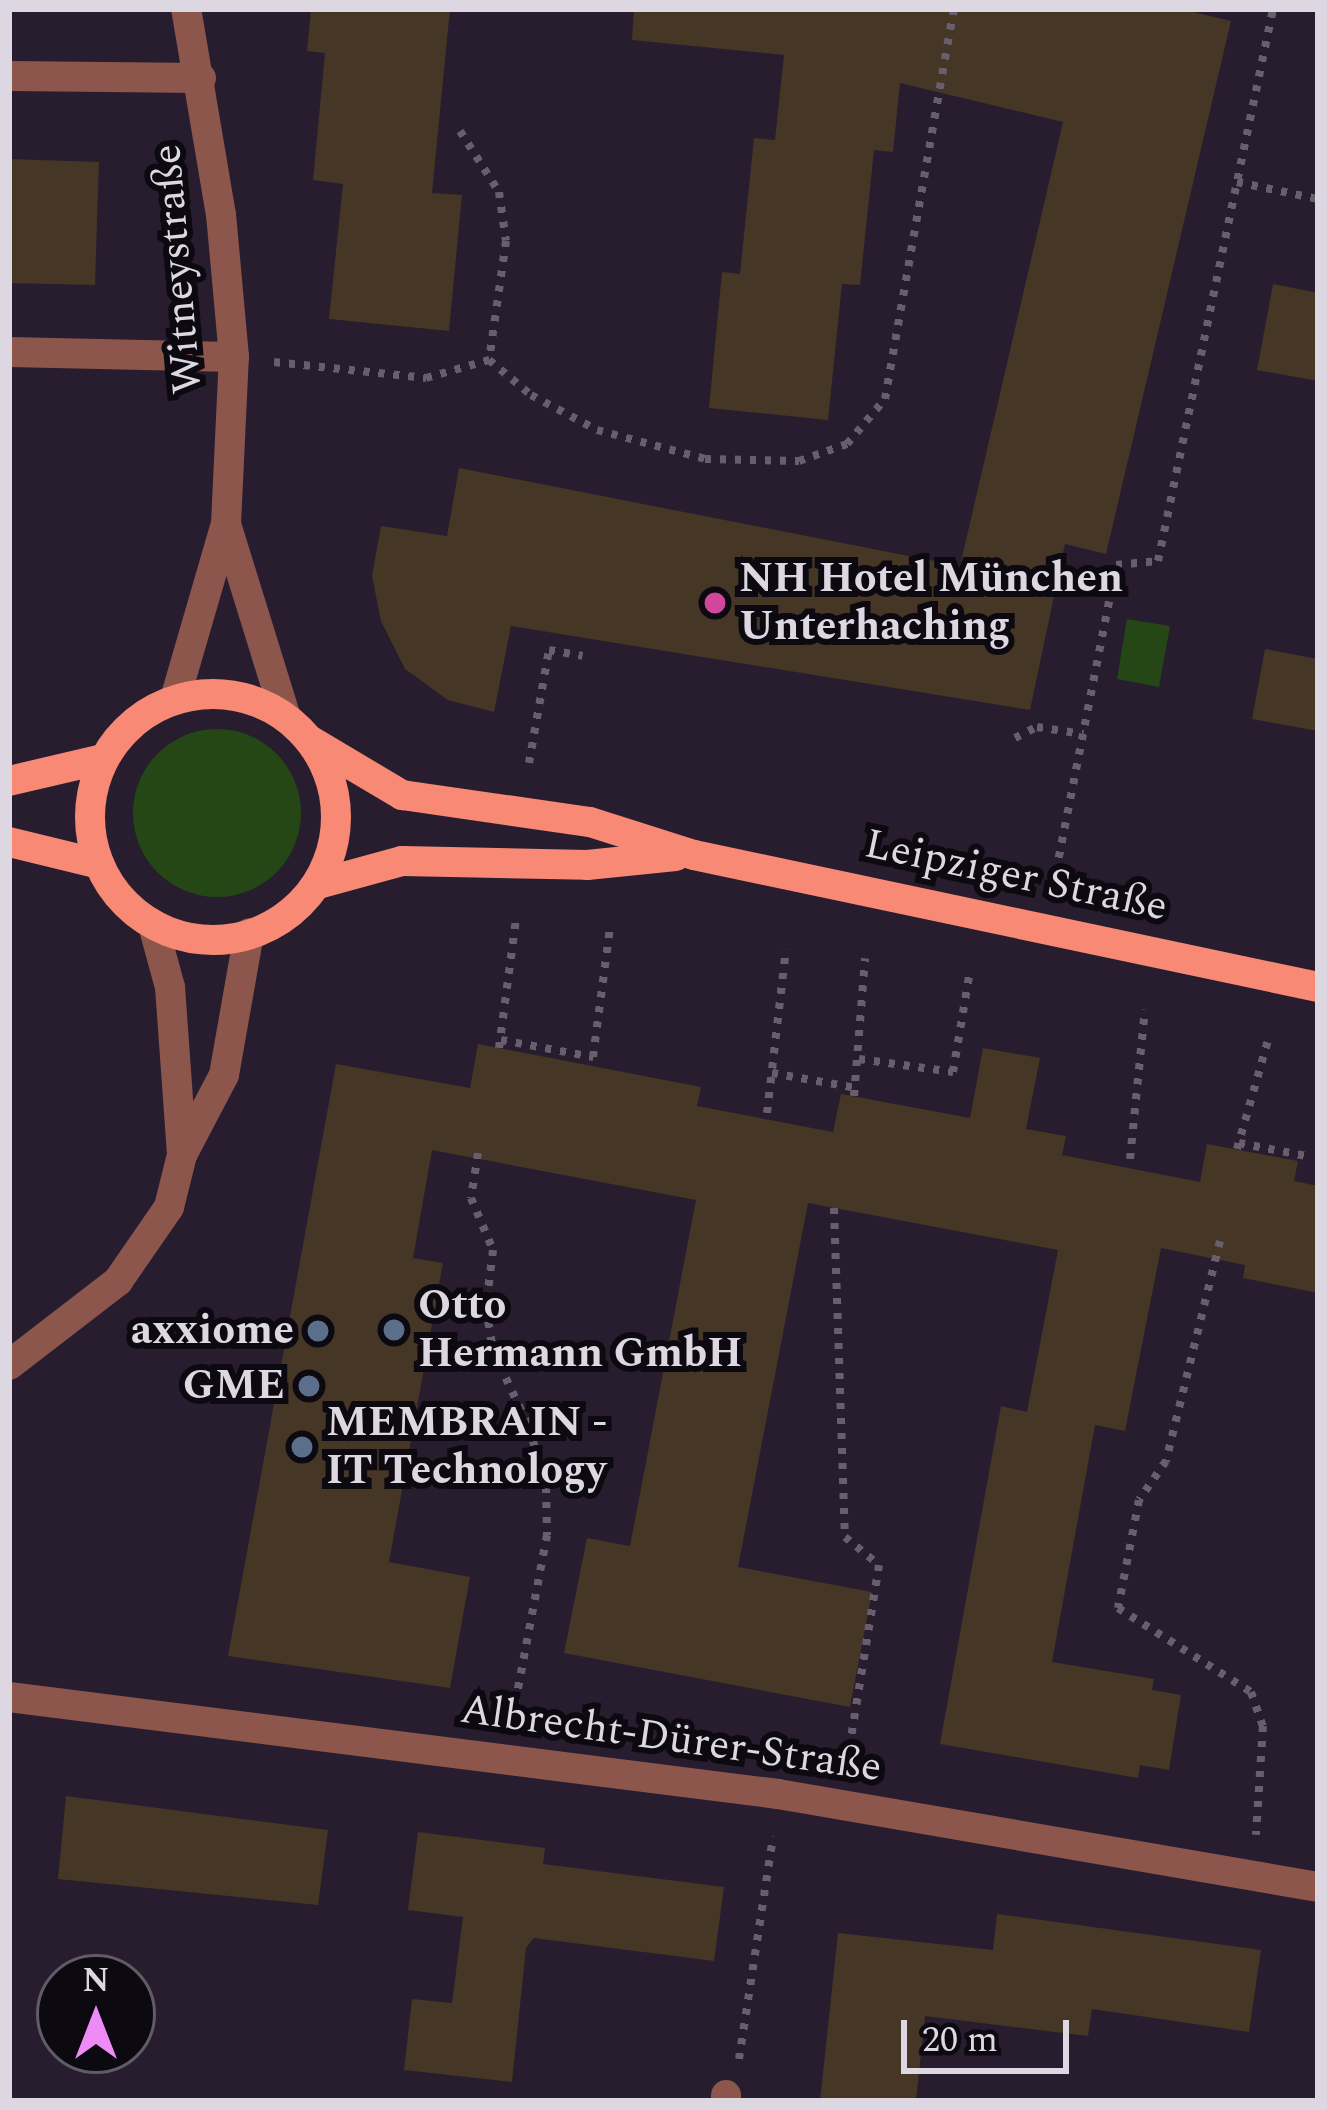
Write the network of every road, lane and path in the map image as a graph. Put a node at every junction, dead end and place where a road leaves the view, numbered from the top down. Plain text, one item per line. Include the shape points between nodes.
1 (186, 9) edge
2 (954, 9) edge
3 (1273, 9) edge
4 (9, 76) edge
5 (201, 78) junction
6 (460, 131) dead end
7 (1237, 182) junction
8 (1318, 199) edge
9 (9, 352) edge
10 (234, 357) junction
11 (490, 360) junction
12 (298, 365) dead end
13 (226, 524) junction
14 (582, 656) dead end
15 (175, 699) junction
16 (285, 716) junction
17 (1083, 734) junction
18 (1015, 738) dead end
19 (311, 741) junction
20 (103, 759) junction
21 (529, 763) dead end
22 (9, 781) edge
23 (9, 842) edge
24 (694, 855) junction
25 (98, 864) junction
26 (318, 884) junction
27 (516, 919) dead end
28 (1046, 923) junction
29 (153, 925) junction
30 (610, 927) dead end
31 (248, 933) junction
32 (786, 950) dead end
33 (866, 958) dead end
34 (969, 976) dead end
35 (1318, 987) edge
36 (1145, 1010) dead end
37 (1268, 1040) dead end
38 (859, 1059) junction
39 (772, 1073) junction
40 (767, 1113) dead end
41 (478, 1153) dead end
42 (182, 1155) junction
43 (1312, 1157) dead end
44 (1130, 1160) dead end
45 (834, 1208) dead end
46 (1220, 1241) dead end
47 (9, 1364) edge
48 (9, 1697) edge
49 (504, 1756) junction
50 (778, 1794) junction
51 (840, 1803) junction
52 (1244, 1876) junction
53 (1318, 1888) edge
54 (726, 2098) edge

1 - 5 street, Witneystraße
2 - 11 path via 885,399 848,444 800,461 706,459 597,430 530,395
3 - 7 path
4 - 5 street
5 - 10 street, Witneystraße
6 - 11 path via 500,192 506,241
7 - 8 path
7 - 17 path via 1158,561 1116,565
9 - 10 street
10 - 13 street, Witneystraße
11 - 12 path via 426,378
13 - 15 street, Witneystraße
13 - 16 street, Witneystraße
14 - 21 path via 549,650
15 - 16 main road via 250,699
15 - 20 main road via 146,712
16 - 19 main road
17 - 18 path via 1037,728
17 - 28 path
19 - 24 main road, Leipziger Straße via 402,795 590,822
19 - 26 main road via 337,811
20 - 22 main road
20 - 25 main road via 89,830
23 - 25 main road
24 - 26 main road, Leipziger Straße via 586,865 402,861
24 - 28 main road, Leipziger Straße
25 - 29 main road via 121,899
26 - 31 main road via 293,911
27 - 30 path via 500,1044 593,1057
28 - 35 main road, Leipziger Straße
29 - 31 main road via 188,938
29 - 42 street via 170,987
31 - 42 street via 224,1075
32 - 39 path
33 - 38 path
34 - 38 path via 952,1072
36 - 44 path
37 - 43 path via 1238,1146
38 - 39 path via 855,1092
39 - 40 path
41 - 49 path via 471,1198 493,1250 486,1307 493,1351 546,1487 548,1534
42 - 47 street via 170,1207 118,1281
45 - 51 path via 845,1538 879,1565
46 - 52 path via 1166,1461 1139,1500 1118,1608 1251,1691 1263,1726 1262,1787
48 - 49 street, Albrecht-Dürer-Straße
49 - 50 street, Albrecht-Dürer-Straße
50 - 51 street, Albrecht-Dürer-Straße
50 - 54 path via 748,2034
51 - 52 street, Albrecht-Dürer-Straße
52 - 53 street, Albrecht-Dürer-Straße

